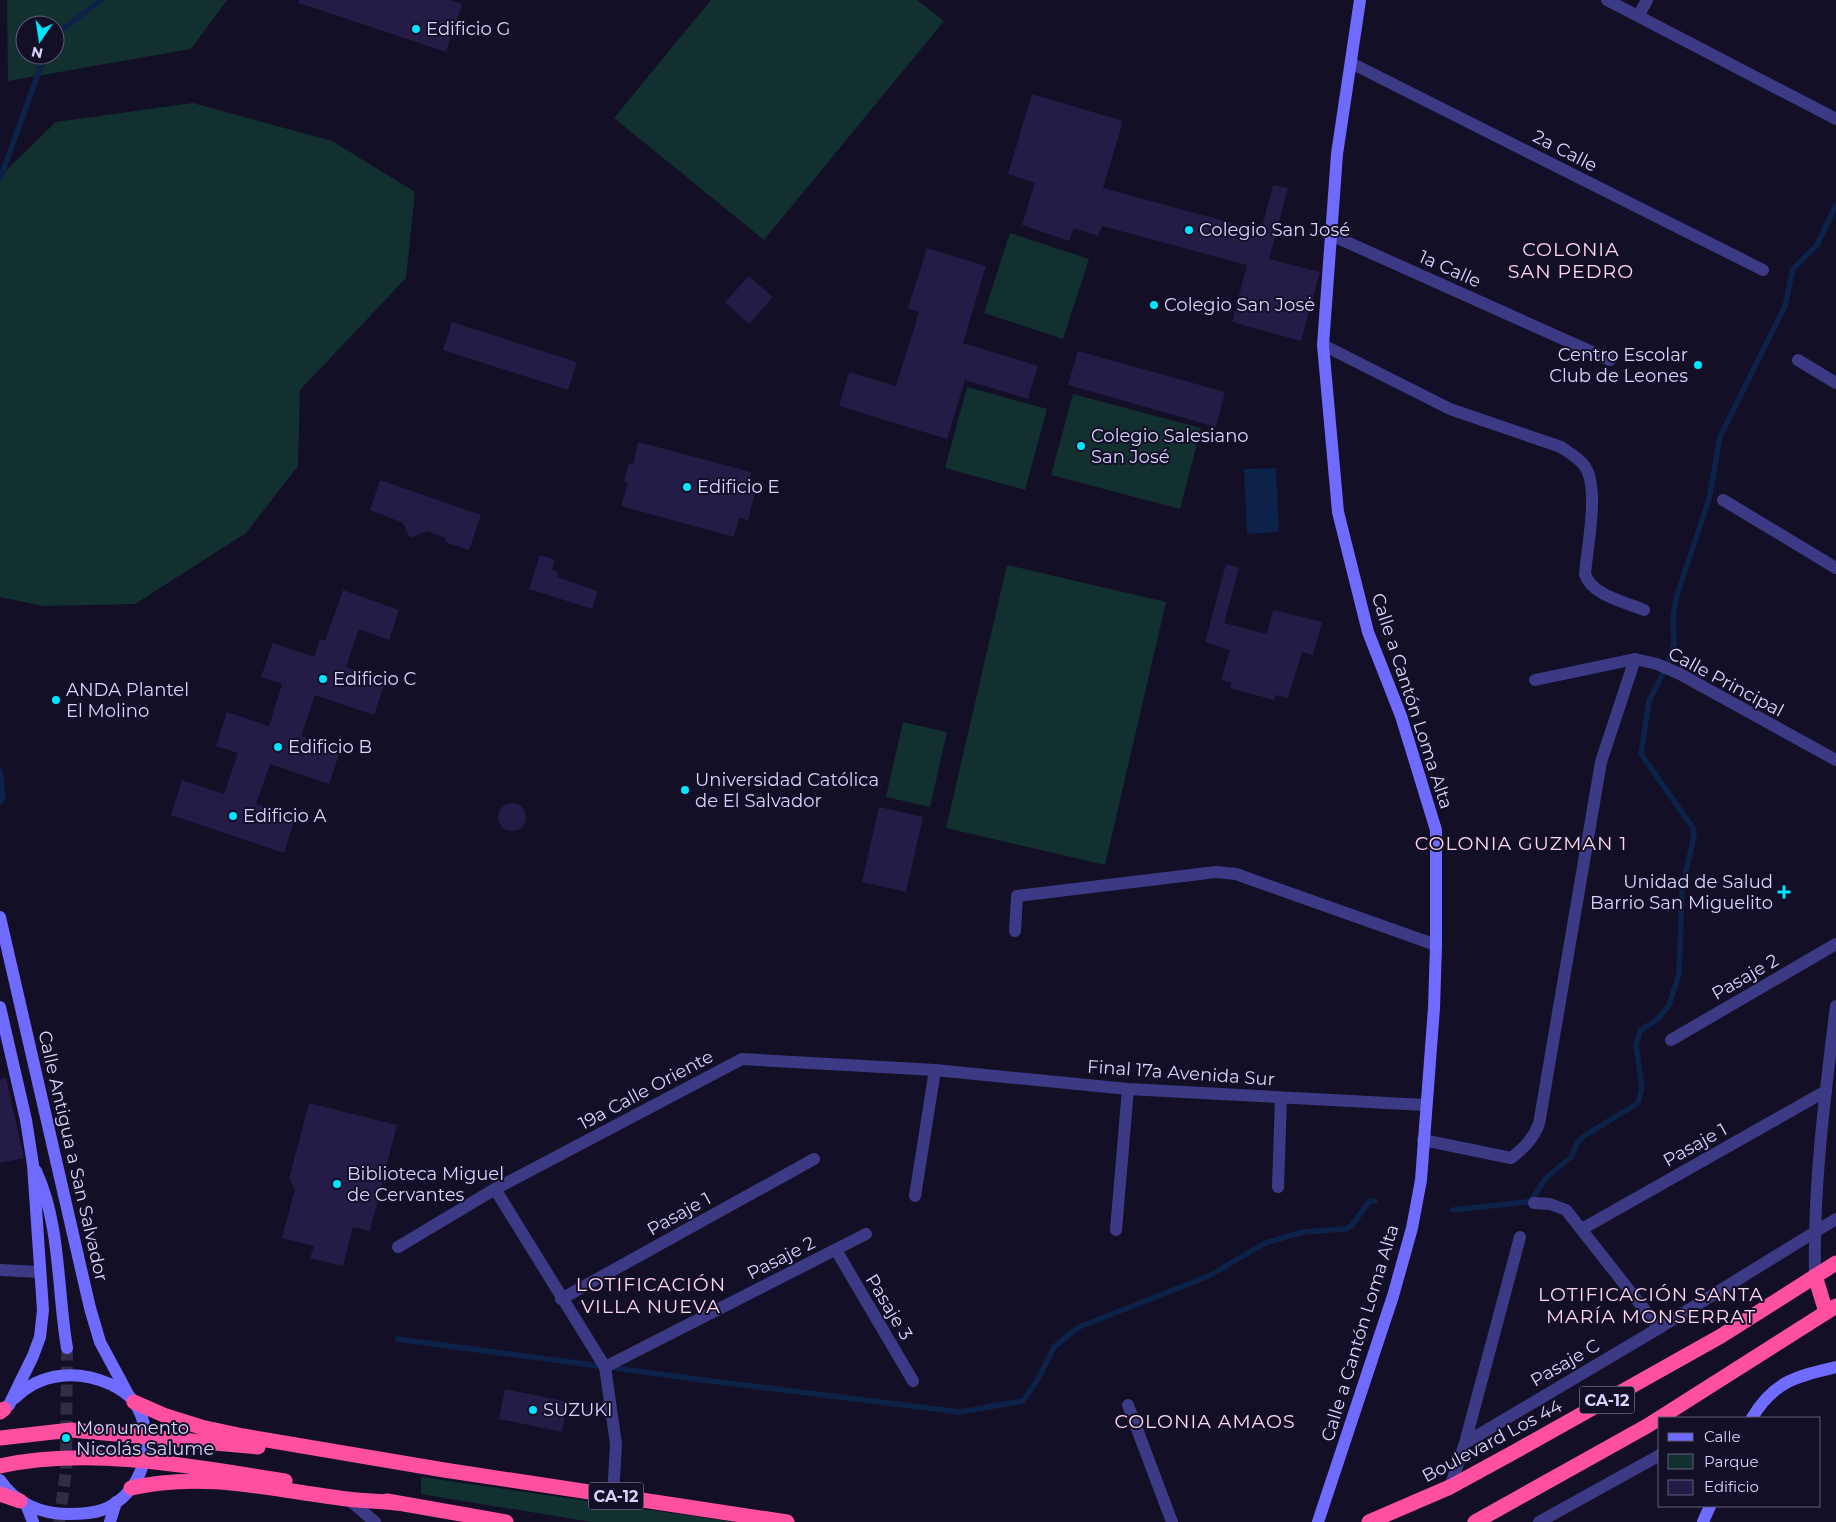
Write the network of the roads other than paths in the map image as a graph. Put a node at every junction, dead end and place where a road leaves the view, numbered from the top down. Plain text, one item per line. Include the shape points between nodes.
1 (1360, 0) edge
2 (1607, 0) edge
3 (1647, 0) edge
4 (1639, 15) junction
5 (1351, 63) junction
6 (1836, 118) edge
7 (1331, 235) junction
8 (1763, 270) dead end
9 (1323, 344) junction
10 (1610, 360) dead end
11 (1798, 360) dead end
12 (1836, 383) edge
13 (1723, 500) dead end
14 (1836, 568) edge
15 (1644, 610) dead end
16 (1635, 659) junction
17 (1535, 680) dead end
18 (1836, 760) edge
19 (0, 918) edge
20 (1015, 930) dead end
21 (1836, 944) edge
22 (1436, 945) junction
23 (0, 1006) edge
24 (1836, 1006) edge
25 (1671, 1040) dead end
26 (935, 1070) junction
27 (1128, 1089) junction
28 (1826, 1091) junction
29 (1281, 1098) junction
30 (1425, 1105) junction
31 (1423, 1140) junction
32 (814, 1159) dead end
33 (33, 1165) junction
34 (1278, 1187) dead end
35 (494, 1189) junction
36 (915, 1196) dead end
37 (1534, 1203) dead end
38 (1836, 1219) edge
39 (1582, 1229) junction
40 (1116, 1230) dead end
41 (1814, 1232) junction
42 (866, 1234) dead end
43 (1520, 1237) dead end
44 (398, 1247) dead end
45 (836, 1250) junction
46 (1836, 1263) edge
47 (0, 1270) edge
48 (40, 1272) junction
49 (1815, 1276) junction
50 (561, 1299) junction
51 (1831, 1309) edge
52 (1659, 1328) junction
53 (67, 1348) tunnel mouth
54 (604, 1367) junction
55 (1836, 1367) edge
56 (913, 1381) dead end
57 (132, 1399) junction
58 (1128, 1406) dead end
59 (3, 1411) edge
60 (1661, 1417) edge
61 (1753, 1417) edge
62 (1658, 1419) edge
63 (0, 1438) edge
64 (1465, 1443) junction
65 (1658, 1456) edge
66 (0, 1466) edge
67 (444, 1470) junction
68 (0, 1480) edge
69 (1450, 1486) junction
70 (131, 1488) junction
71 (0, 1494) edge
72 (613, 1496) junction
73 (348, 1499) junction
74 (116, 1502) junction
75 (23, 1503) junction
76 (396, 1503) junction
77 (1710, 1507) edge
78 (33, 1522) edge
79 (110, 1522) edge
80 (375, 1522) edge
81 (506, 1522) edge
82 (787, 1522) edge
83 (1172, 1522) edge
84 (1318, 1522) edge
85 (1369, 1522) edge
86 (1474, 1522) edge
87 (1539, 1522) edge
88 (1703, 1522) edge

1 - 5 street, Calle a Cantón Loma Alta
2 - 4 street
3 - 4 street
4 - 6 street
5 - 7 street, Calle a Cantón Loma Alta via 1337,154
5 - 8 street, 2a Calle
7 - 9 street, Calle a Cantón Loma Alta
7 - 10 street, 1a Calle
9 - 15 street via 1450,409 1561,447 1583,464 1591,483 1587,580 1599,591
9 - 22 street, Calle a Cantón Loma Alta via 1338,512 1368,632 1402,716 1436,830
11 - 12 street
13 - 14 street
16 - 17 street, Calle Principal
16 - 18 street, Calle Principal via 1680,674
16 - 31 street via 1601,762 1539,1124 1526,1146 1511,1158
19 - 57 street, Calle Antigua a San Salvador via 90,1308 100,1342
20 - 22 street via 1017,896 1216,872 1254,879
21 - 25 street, Pasaje 2
22 - 30 street, Calle a Cantón Loma Alta
23 - 33 street
24 - 28 street
26 - 27 street, Final 17a Avenida Sur
26 - 35 street, 19a Calle Oriente via 742,1059
26 - 36 street
27 - 29 street, Final 17a Avenida Sur
27 - 40 street
28 - 39 street, Pasaje 1
28 - 41 street
29 - 30 street, Final 17a Avenida Sur
29 - 34 street
30 - 31 street, Calle a Cantón Loma Alta
31 - 84 street, Calle a Cantón Loma Alta via 1421,1180 1398,1279
32 - 50 street, Pasaje 1
33 - 48 street
33 - 53 street via 46,1198
35 - 44 street, 19a Calle Oriente
35 - 50 street
37 - 39 street via 1566,1210
38 - 41 street, Pasaje C
39 - 52 street
41 - 49 street
41 - 52 street, Pasaje C
42 - 45 street, Pasaje 2
43 - 64 street
45 - 54 street, Pasaje 2
45 - 56 street, Pasaje 3
46 - 49 highway, Boulevard Los 44 / CA-12
47 - 48 street
48 - 59 street via 43,1310 40,1337
49 - 51 highway
49 - 69 highway, Boulevard Los 44 / CA-12 via 1721,1336
50 - 54 street
51 - 60 highway, CA-12
52 - 64 street, Pasaje C
54 - 72 street via 616,1444
55 - 61 street via 1778,1386
57 - 59 street via 112,1385 94,1378 61,1376 31,1384
57 - 67 highway, CA-12 via 166,1416 201,1427
57 - 70 street, Calle Antigua a San Salvador via 144,1423 147,1446 141,1470
58 - 83 street
62 - 86 highway, CA-12
63 - 67 highway, bridge via 71,1430 258,1446
64 - 69 street
65 - 87 street
66 - 76 highway, bridge via 80,1458 183,1464
67 - 72 highway, CA-12
68 - 75 street
69 - 85 highway, Boulevard Los 44 / CA-12
70 - 73 highway via 166,1481 228,1482
70 - 74 street
71 - 75 highway
72 - 82 highway, CA-12
73 - 76 highway
73 - 80 street
74 - 75 street via 102,1510 76,1514 55,1513
74 - 79 street
75 - 78 street
76 - 81 highway
77 - 88 street

